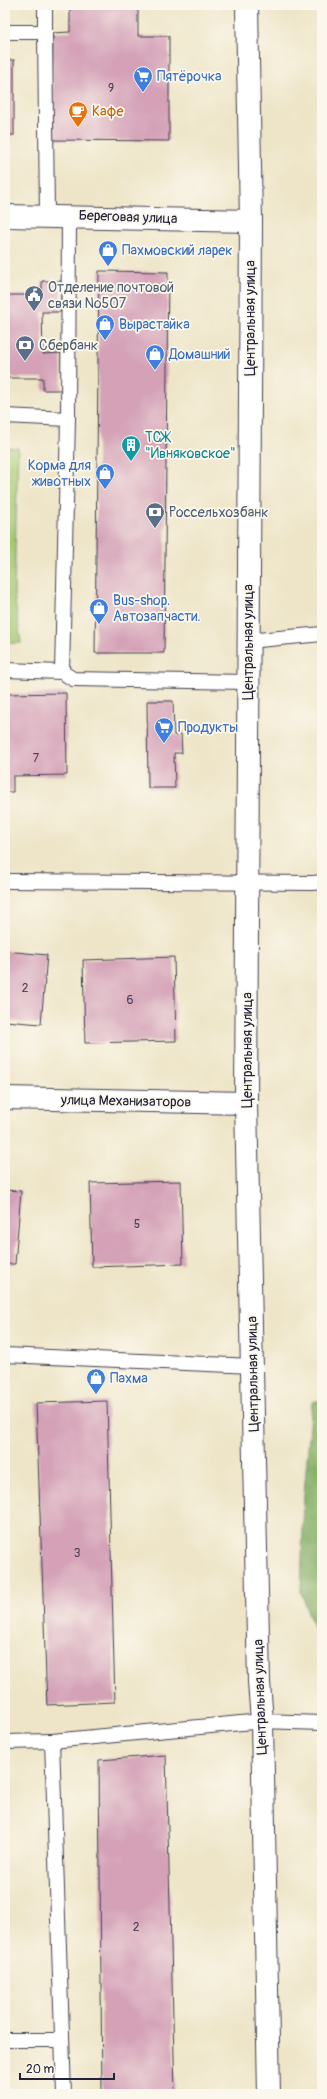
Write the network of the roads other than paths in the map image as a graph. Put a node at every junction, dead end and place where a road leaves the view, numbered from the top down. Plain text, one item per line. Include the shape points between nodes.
1 (45, 5) edge
2 (246, 5) edge
3 (5, 32) edge
4 (45, 32) junction
5 (47, 215) junction
6 (5, 216) edge
7 (69, 216) junction
8 (251, 221) junction
9 (5, 416) edge
10 (68, 419) junction
11 (322, 634) edge
12 (248, 641) junction
13 (5, 670) edge
14 (62, 672) junction
15 (248, 682) junction
16 (5, 881) edge
17 (247, 882) junction
18 (322, 882) edge
19 (5, 1098) edge
20 (246, 1103) junction
21 (5, 1355) edge
22 (253, 1366) junction
23 (262, 1721) junction
24 (322, 1723) edge
25 (52, 1741) junction
26 (5, 1742) edge
27 (5, 2040) edge
28 (62, 2040) junction
29 (64, 2094) edge
30 (268, 2094) edge

1 - 4 lane
2 - 8 street, Центральная улица
3 - 4 lane
4 - 5 lane
5 - 6 street, Береговая улица
5 - 7 street, Береговая улица
7 - 8 street, Береговая улица
7 - 10 lane
8 - 12 street, Центральная улица
9 - 10 lane
10 - 14 lane
11 - 12 lane
12 - 15 street, Центральная улица
13 - 14 lane
14 - 15 lane via 73,679
15 - 17 street, Центральная улица
16 - 17 lane
17 - 18 lane
17 - 20 street, Центральная улица
19 - 20 street, улица Механизаторов
20 - 22 street, Центральная улица
21 - 22 lane
22 - 23 street, Центральная улица via 259,1682
23 - 24 lane
23 - 25 lane
23 - 30 street, Центральная улица
25 - 26 lane
25 - 28 lane
27 - 28 lane
28 - 29 lane

